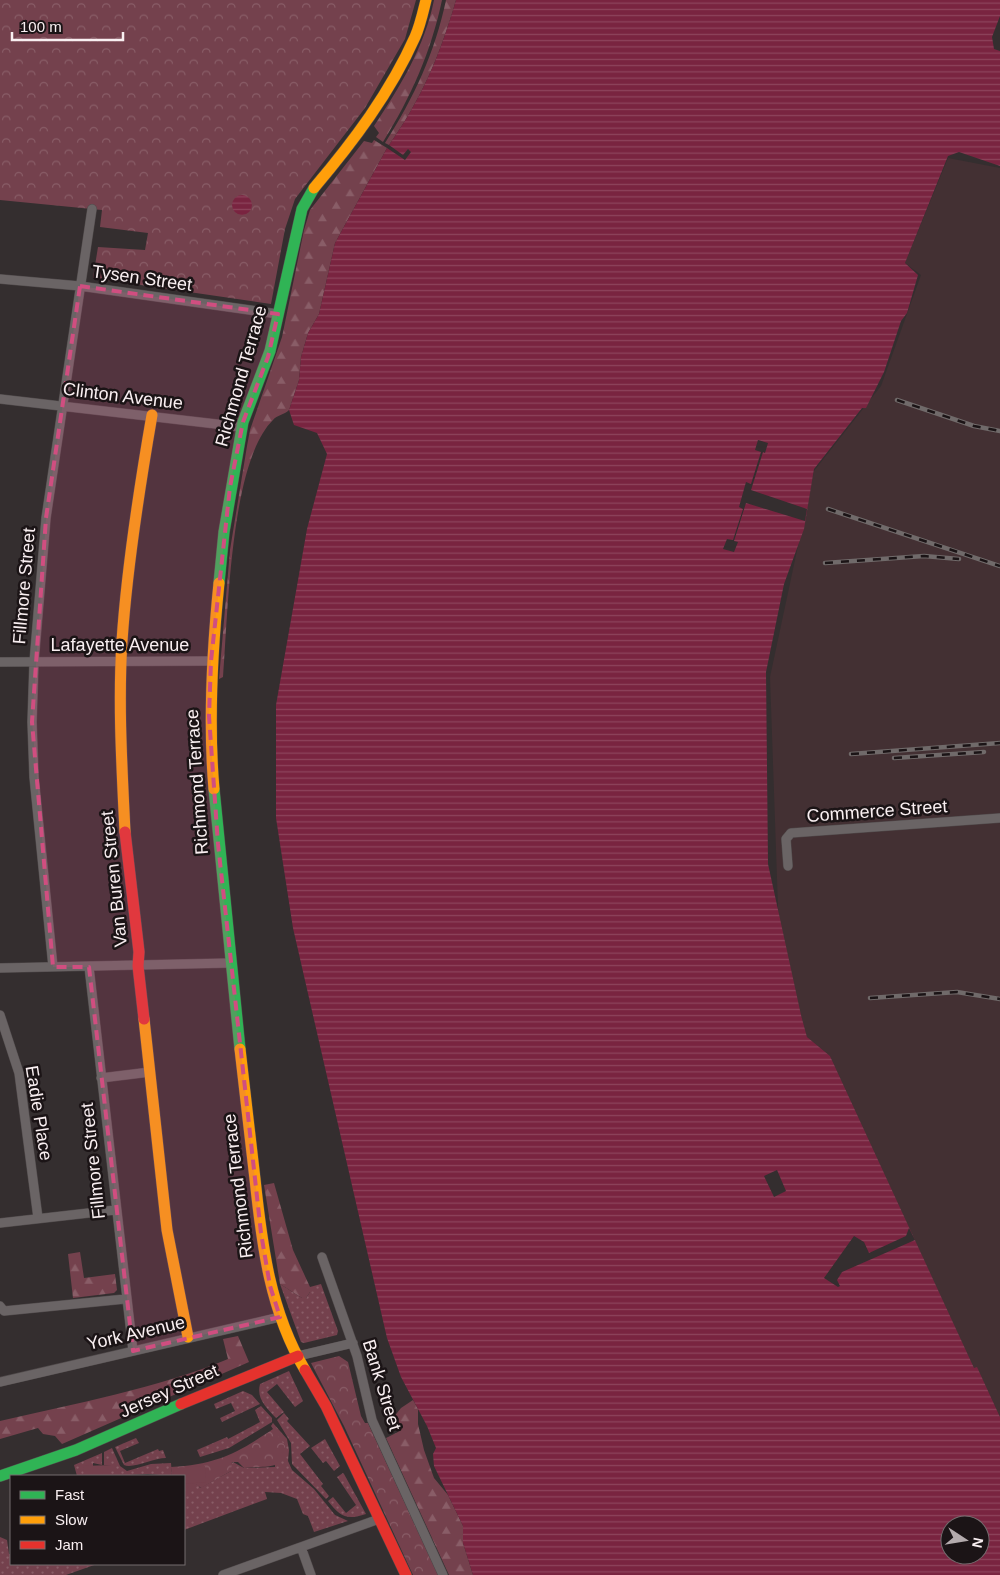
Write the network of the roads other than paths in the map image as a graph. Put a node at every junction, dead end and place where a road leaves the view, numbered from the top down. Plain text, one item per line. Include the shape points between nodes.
1 (426, 0) edge
2 (92, 209) dead end
3 (0, 279) edge
4 (80, 286) junction
5 (278, 314) junction
6 (0, 399) edge
7 (62, 405) junction
8 (152, 415) junction
9 (242, 427) junction
10 (123, 661) junction
11 (211, 661) junction
12 (0, 662) edge
13 (34, 662) junction
14 (1000, 818) edge
15 (788, 866) dead end
16 (230, 963) junction
17 (138, 966) junction
18 (53, 967) junction
19 (89, 967) junction
20 (0, 968) edge
21 (0, 1015) edge
22 (150, 1072) junction
23 (101, 1078) junction
24 (115, 1210) junction
25 (38, 1218) junction
26 (0, 1223) edge
27 (322, 1257) dead end
28 (125, 1299) junction
29 (2, 1309) edge
30 (280, 1317) junction
31 (188, 1338) junction
32 (352, 1343) junction
33 (132, 1351) junction
34 (298, 1356) junction
35 (0, 1382) edge
36 (0, 1476) edge
37 (379, 1519) junction
38 (301, 1548) junction
39 (227, 1574) edge
40 (311, 1575) edge
41 (406, 1575) edge
42 (443, 1575) edge

1 - 5 main road, Richmond Terrace via 416,36 388,89 353,142 304,204
2 - 4 street, Fillmore Street
3 - 4 street, Tysen Street
4 - 5 street, Tysen Street
4 - 7 street, Fillmore Street
5 - 9 main road, Richmond Terrace via 268,357
6 - 7 street, Clinton Avenue
7 - 8 street, Clinton Avenue
7 - 13 street, Fillmore Street via 46,518
8 - 9 street, Clinton Avenue
8 - 10 main road, Van Buren Street via 131,550
9 - 11 main road, Richmond Terrace via 224,532
10 - 11 street, Lafayette Avenue
10 - 13 street, Lafayette Avenue
10 - 17 main road, Van Buren Street via 122,768
11 - 16 main road, Richmond Terrace via 210,744
12 - 13 street, Lafayette Avenue
13 - 18 street, Fillmore Street via 34,777
14 - 15 street, Commerce Street via 790,833 786,839
16 - 17 street
16 - 30 main road, Richmond Terrace via 262,1246
17 - 19 street
17 - 22 main road, Van Buren Street
18 - 19 street
18 - 20 street
19 - 23 street, Fillmore Street
21 - 25 street, Eadie Place via 19,1074
22 - 23 street
22 - 31 main road, Van Buren Street via 167,1230
23 - 24 street, Fillmore Street
24 - 25 street
24 - 28 street, Fillmore Street
25 - 26 street
27 - 32 street, Bank Street
28 - 29 street
28 - 33 street, Fillmore Street
30 - 31 street, York Avenue
30 - 34 main road, Richmond Terrace
31 - 33 street, York Avenue
32 - 34 street, Jersey Street
32 - 42 street, Bank Street via 372,1420
33 - 35 street, York Avenue
34 - 36 main road, Jersey Street via 60,1457
34 - 37 main road, Richmond Terrace via 326,1406
37 - 38 street
37 - 41 main road, Richmond Terrace
38 - 39 street
38 - 40 street

